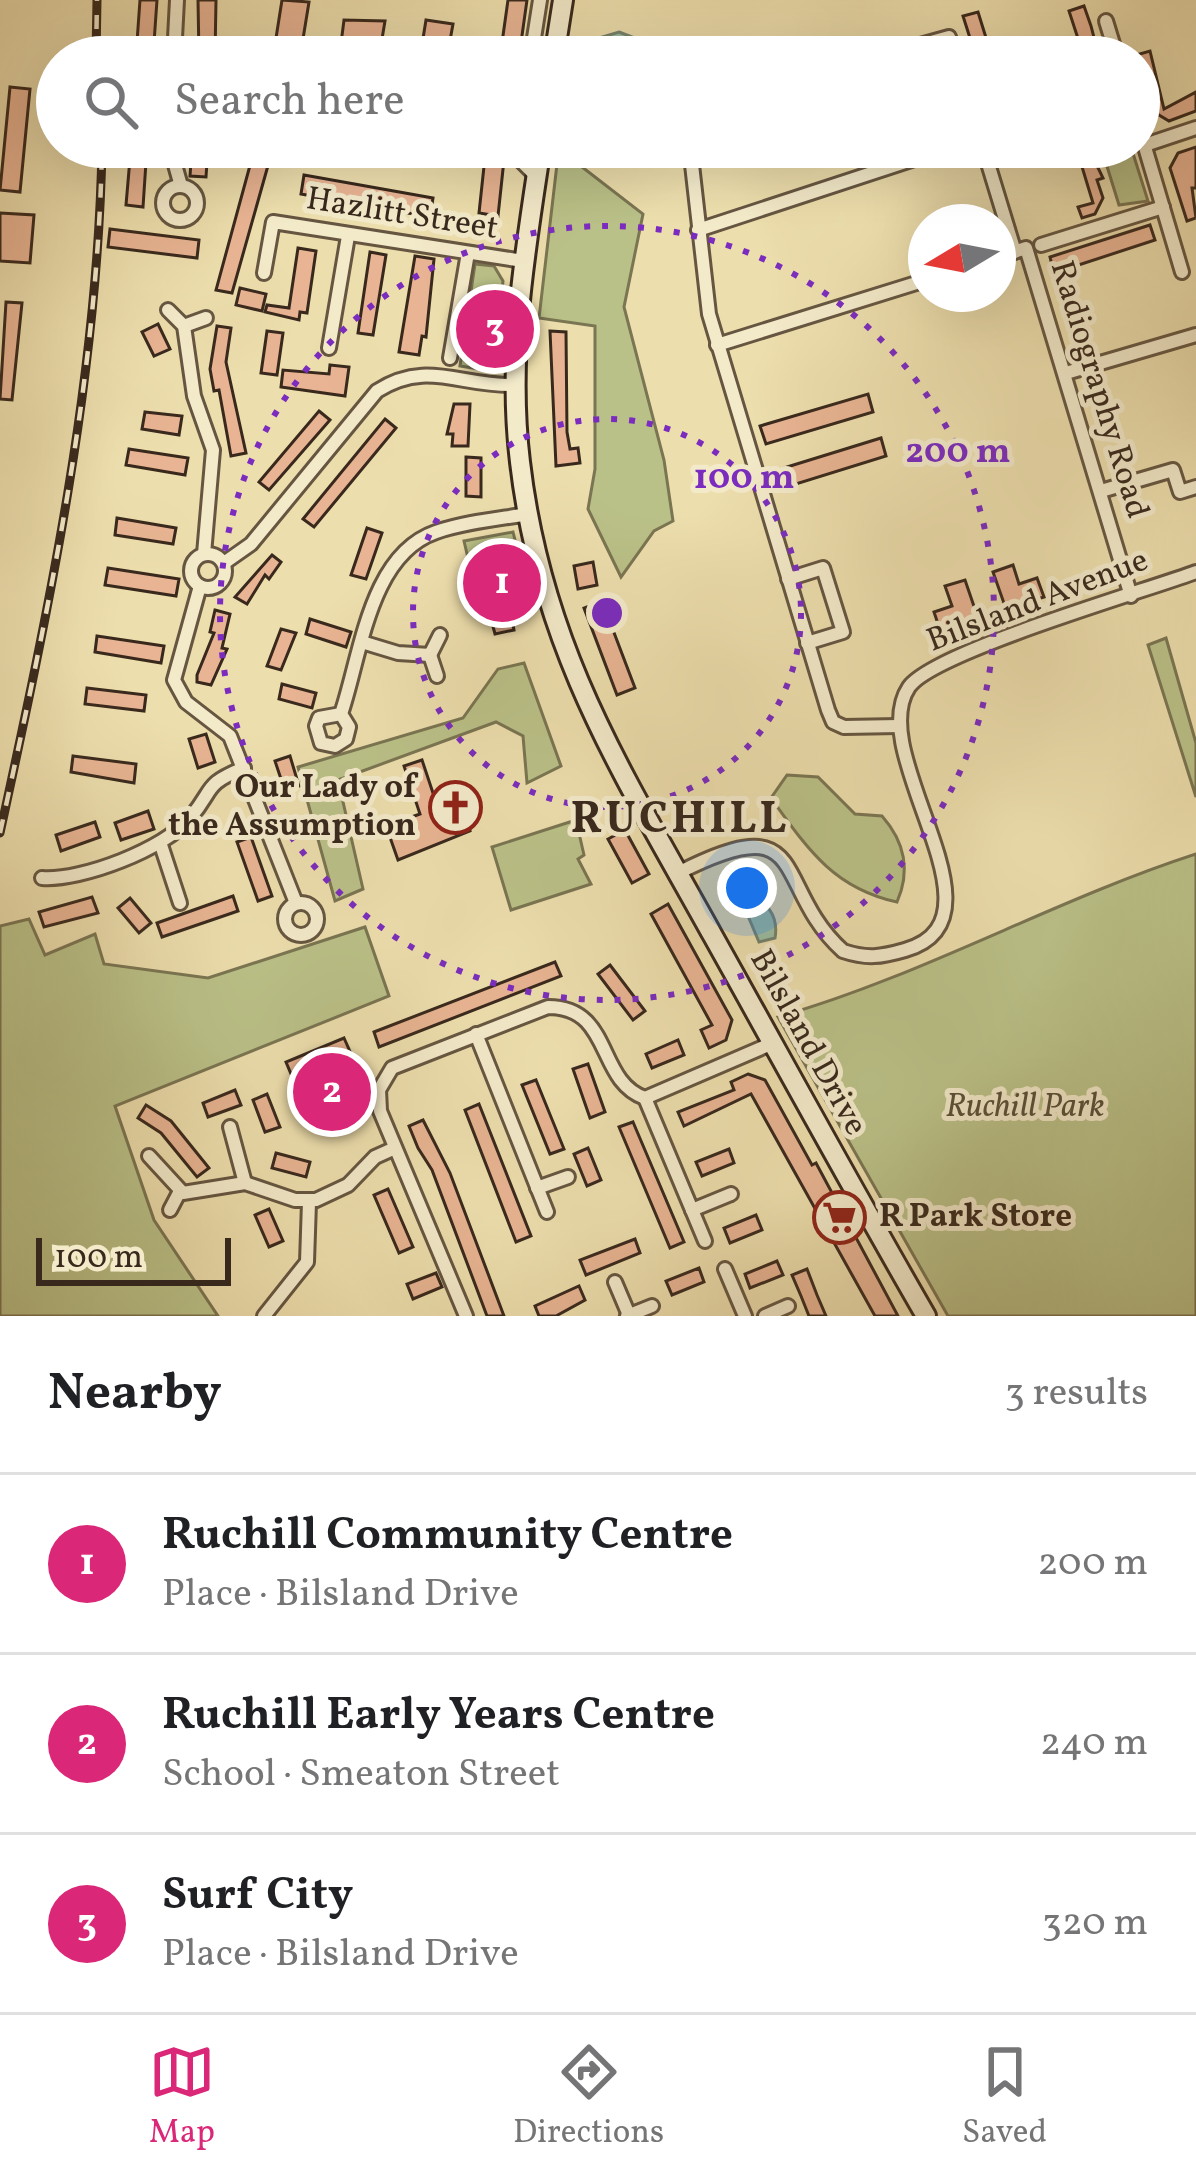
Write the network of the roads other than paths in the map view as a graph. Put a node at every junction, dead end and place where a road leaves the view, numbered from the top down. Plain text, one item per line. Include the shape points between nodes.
1 (177, 0) edge
2 (540, 0) edge
3 (563, 0) edge
4 (1106, 21) dead end
5 (175, 36) edge
6 (534, 36) edge
7 (557, 36) edge
8 (1111, 36) edge
9 (1196, 128) edge
10 (1160, 140) edge
11 (176, 168) edge
12 (528, 168) edge
13 (537, 168) edge
14 (692, 168) edge
15 (887, 168) edge
16 (989, 168) edge
17 (1152, 168) edge
18 (536, 176) junction
19 (181, 186) dead end
20 (1000, 204) edge
21 (1163, 207) junction
22 (698, 230) junction
23 (348, 236) junction
24 (1041, 245) dead end
25 (1016, 252) edge
26 (468, 253) junction
27 (523, 261) junction
28 (1182, 272) dead end
29 (264, 273) dead end
30 (908, 286) edge
31 (168, 310) dead end
32 (206, 318) dead end
33 (184, 326) junction
34 (1196, 334) edge
35 (717, 345) junction
36 (329, 348) dead end
37 (450, 358) dead end
38 (1066, 373) junction
39 (515, 385) junction
40 (1196, 487) edge
41 (1101, 491) junction
42 (528, 514) junction
43 (205, 554) junction
44 (224, 563) junction
45 (1196, 572) edge
46 (788, 579) junction
47 (200, 586) junction
48 (1131, 596) junction
49 (440, 635) dead end
50 (364, 643) junction
51 (807, 643) junction
52 (430, 655) junction
53 (437, 676) dead end
54 (341, 714) dead end
55 (899, 727) junction
56 (244, 768) junction
57 (161, 844) junction
58 (678, 873) junction
59 (42, 878) dead end
60 (180, 903) dead end
61 (296, 903) dead end
62 (476, 1034) junction
63 (772, 1043) junction
64 (645, 1098) junction
65 (230, 1127) dead end
66 (394, 1148) junction
67 (149, 1156) dead end
68 (568, 1177) dead end
69 (245, 1183) junction
70 (537, 1188) junction
71 (180, 1191) junction
72 (731, 1194) dead end
73 (309, 1202) junction
74 (170, 1210) dead end
75 (692, 1210) junction
76 (547, 1212) dead end
77 (705, 1241) dead end
78 (725, 1269) dead end
79 (616, 1282) dead end
80 (734, 1289) junction
81 (718, 1296) dead end
82 (652, 1306) dead end
83 (788, 1306) dead end
84 (264, 1316) edge
85 (466, 1316) edge
86 (628, 1316) edge
87 (745, 1316) edge
88 (765, 1316) edge
89 (926, 1316) edge

1 - 5 street
2 - 6 street
3 - 7 main road
4 - 8 street
9 - 10 street
11 - 19 street
12 - 18 street
13 - 18 main road, Bilsland Drive
14 - 22 street
15 - 22 street
16 - 20 street, Radiography Road
17 - 21 street
18 - 27 main road, Bilsland Drive
21 - 24 street
21 - 28 street
22 - 35 street
23 - 26 street, Hazlitt Street
23 - 29 street, Hazlitt Street via 273,222
23 - 36 street
25 - 38 street, Radiography Road via 1026,248
26 - 27 street, Hazlitt Street
26 - 37 street
27 - 39 main road, Bilsland Drive
30 - 35 street
31 - 33 street
32 - 33 street
33 - 43 street via 194,396 213,450
34 - 38 street
35 - 46 street
38 - 41 street, Radiography Road
39 - 42 main road, Bilsland Drive
39 - 44 street via 417,372 399,377 377,391 251,544
40 - 41 street via 1180,492 1174,470
41 - 48 street, Radiography Road
42 - 50 street via 434,532 403,552 381,584
42 - 58 main road, Bilsland Drive via 550,614 584,702
43 - 44 street
43 - 47 street via 191,572
44 - 47 street via 220,584
45 - 48 street, Bilsland Avenue
46 - 51 street
46 - 51 street via 823,568 843,632
47 - 56 street via 174,680 186,702 230,736
48 - 55 street, Bilsland Avenue via 920,676 908,688
49 - 52 street
50 - 52 street
50 - 54 street
51 - 55 street via 833,722
52 - 53 street
55 - 58 street via 946,886 943,919 919,946 877,958 843,951 785,862 762,847 728,848
56 - 57 street via 206,788 192,816
56 - 61 street
57 - 59 street via 61,880
57 - 60 street
58 - 63 main road, Bilsland Drive
62 - 64 street via 541,1009 567,1009 593,1024 622,1086
62 - 66 street via 385,1077 378,1104
62 - 70 street
63 - 64 street
63 - 89 main road, Bilsland Drive
64 - 75 street
65 - 69 street
66 - 73 street via 343,1189
66 - 85 street
67 - 71 street
68 - 70 street
69 - 71 street
69 - 73 street
70 - 76 street
71 - 74 street
72 - 75 street
73 - 84 street via 307,1262
75 - 77 street
78 - 80 street
79 - 86 street
80 - 81 street
80 - 87 street
82 - 86 street
83 - 88 street

